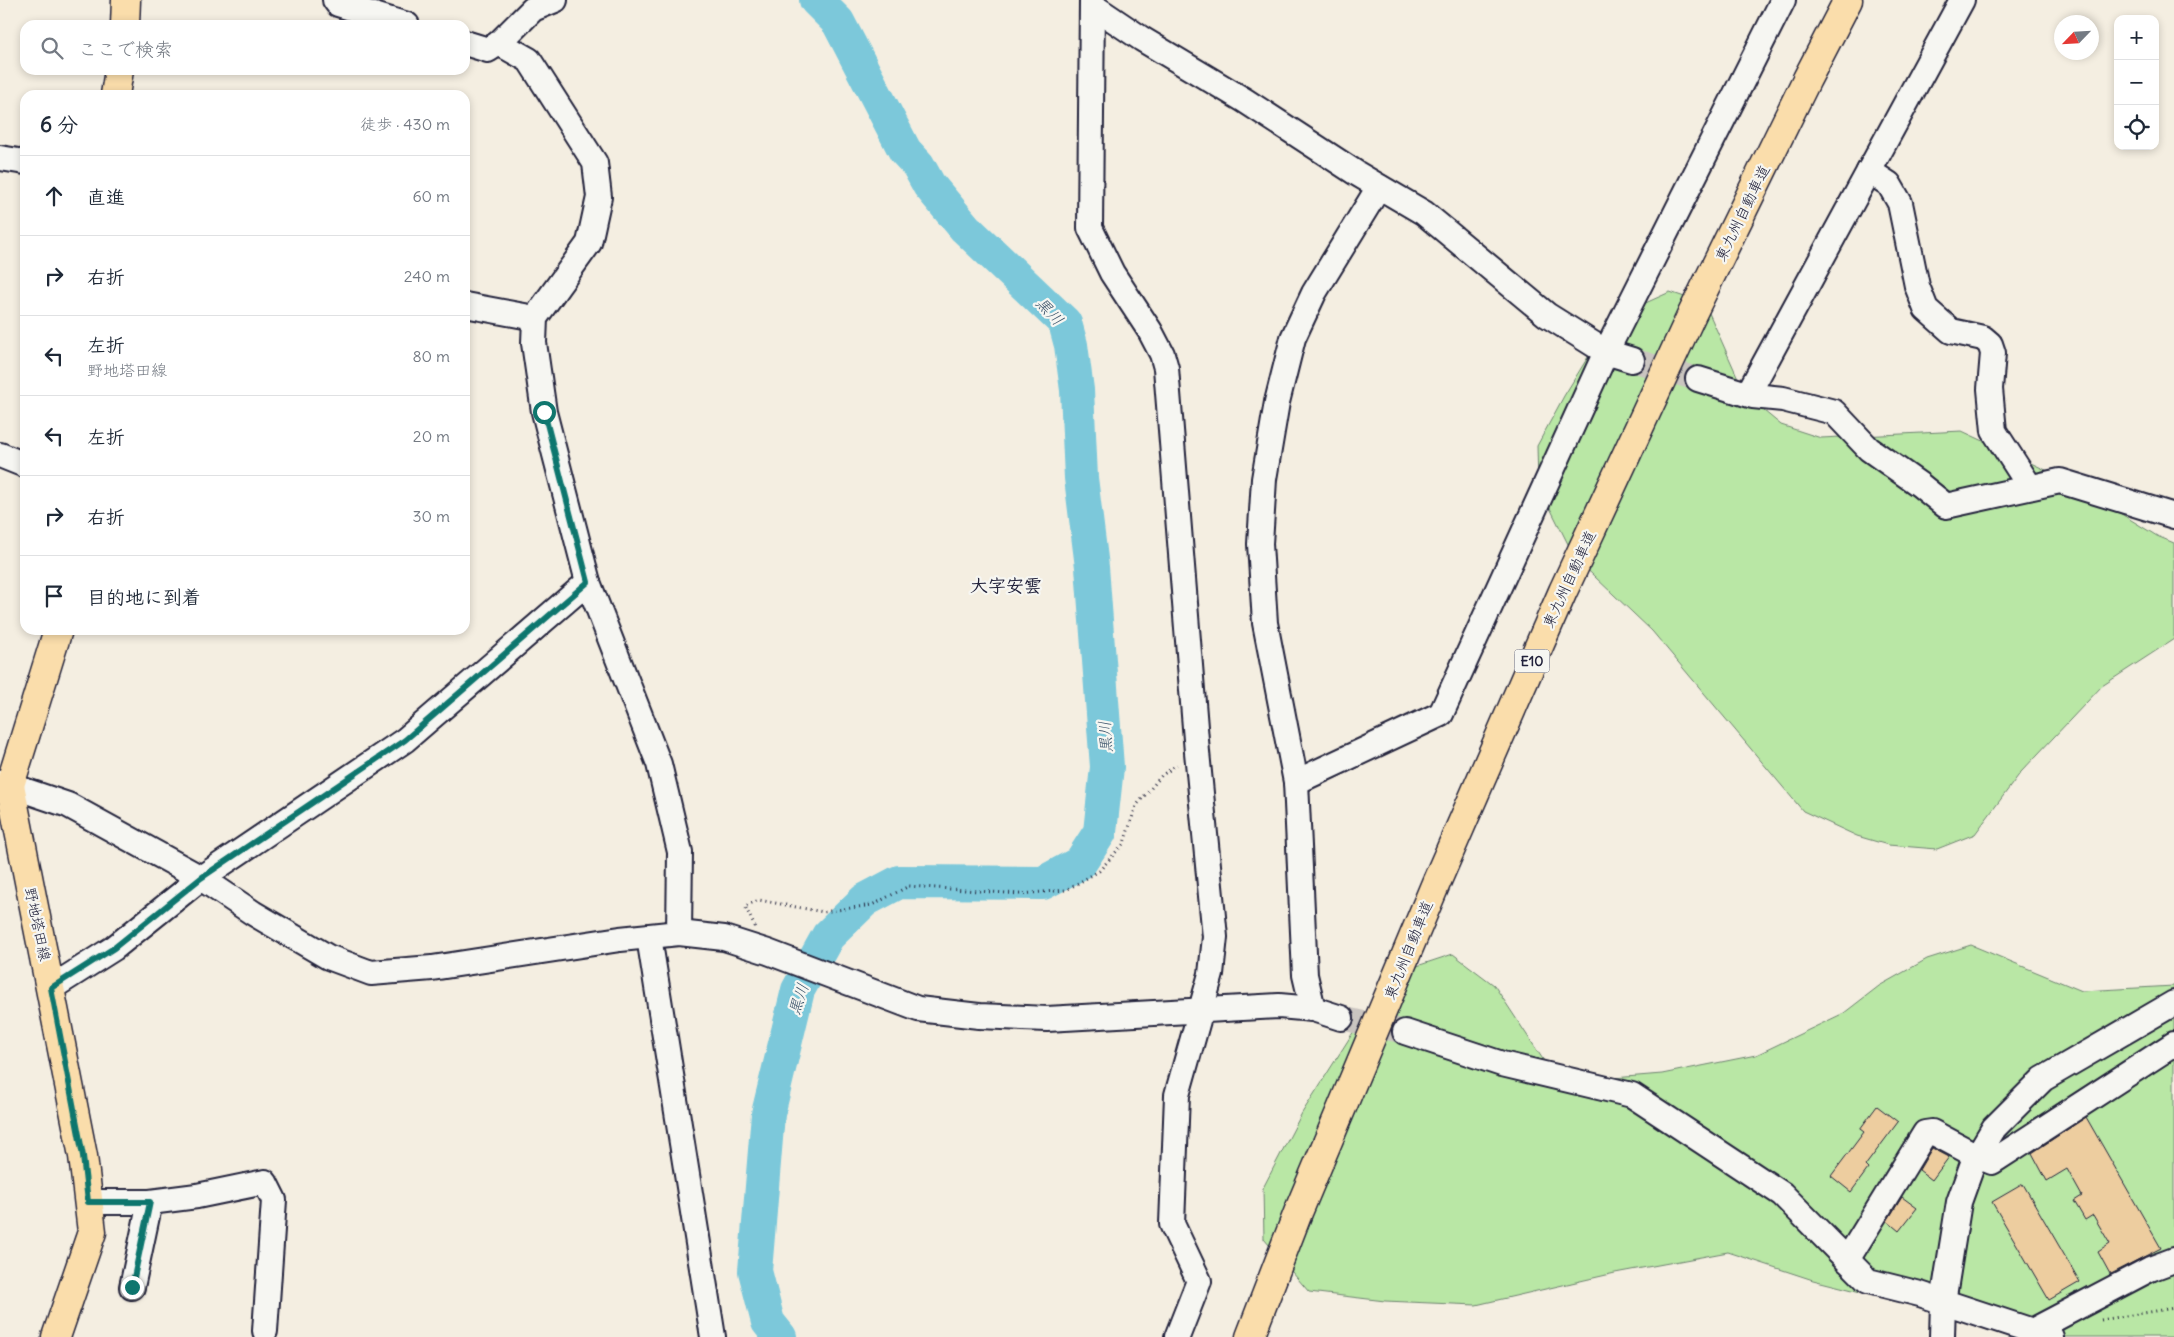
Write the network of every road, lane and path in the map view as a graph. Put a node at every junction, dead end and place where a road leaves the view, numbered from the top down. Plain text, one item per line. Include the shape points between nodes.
1 (126, 0) edge
2 (336, 0) edge
3 (555, 0) edge
4 (1783, 0) edge
5 (1848, 0) edge
6 (1962, 0) edge
7 (1092, 3) edge
8 (125, 20) edge
9 (391, 20) edge
10 (499, 43) junction
11 (470, 45) edge
12 (118, 75) edge
13 (116, 90) edge
14 (0, 158) edge
15 (20, 161) edge
16 (1869, 171) junction
17 (1380, 187) junction
18 (470, 306) edge
19 (535, 318) junction
20 (1606, 352) junction
21 (1632, 360) tunnel mouth
22 (1698, 379) tunnel mouth
23 (1748, 394) junction
24 (0, 455) edge
25 (20, 463) edge
26 (2030, 487) junction
27 (2174, 516) edge
28 (588, 582) junction
29 (56, 635) edge
30 (1197, 752) junction
31 (1296, 782) junction
32 (5, 784) edge
33 (201, 878) junction
34 (679, 933) junction
35 (649, 937) junction
36 (768, 952) junction
37 (51, 988) junction
38 (2174, 1003) edge
39 (1201, 1009) junction
40 (1313, 1009) junction
41 (1341, 1018) tunnel mouth
42 (1405, 1032) tunnel mouth
43 (2174, 1044) edge
44 (1977, 1156) junction
45 (88, 1202) junction
46 (150, 1202) junction
47 (1847, 1260) junction
48 (2174, 1260) edge
49 (132, 1287) dead end
50 (1943, 1302) junction
51 (265, 1331) dead end
52 (2041, 1334) edge
53 (56, 1337) edge
54 (713, 1337) edge
55 (1177, 1337) edge
56 (1250, 1337) edge
57 (1942, 1337) edge

1 - 8 main road
2 - 9 street via 338,4
3 - 10 street via 533,9
4 - 20 street
5 - 56 main road, 東九州自動車道 / E10 via 1692,314 1559,600 1436,883 1299,1210
6 - 16 street
7 - 17 street via 1142,39
7 - 30 street via 1090,228 1112,273 1150,331 1166,368
10 - 11 street via 488,50
10 - 19 street via 529,60 595,163 599,197 589,243
12 - 13 main road
14 - 15 street
16 - 23 street
16 - 26 street via 1889,184 1900,203 1926,309 1951,331 1982,338 1990,344 1993,354 1990,389 1994,431
17 - 20 street via 1424,213 1546,315
17 - 31 street via 1314,293 1293,338 1277,402 1264,480 1260,544 1265,622
18 - 19 street
19 - 28 street via 534,343 544,412
20 - 21 street
20 - 31 street via 1441,714
22 - 23 street
23 - 26 street via 1834,412 1869,449 1946,506
24 - 25 street
26 - 27 street via 2060,480
28 - 33 street via 405,740
28 - 34 street via 659,764 680,852
29 - 32 main road, 野地塔田線
30 - 36 path via 1162,775 1136,806 1124,843 1099,870 1066,890 1020,894 909,886 872,905 823,912 759,900 745,906
30 - 39 street via 1215,937 1211,974
31 - 40 street via 1305,975
32 - 33 street via 68,805
32 - 37 main road, 野地塔田線 via 17,825
33 - 35 street via 328,957 371,973 456,965
33 - 37 street via 114,948
34 - 35 street
34 - 36 street via 724,938
35 - 54 street
36 - 39 street via 918,1009 1047,1019
37 - 45 main road, 野地塔田線 via 83,1156
38 - 44 street via 2043,1080 1994,1128
39 - 40 street via 1279,1006
39 - 55 street via 1176,1095 1172,1224 1199,1281
40 - 41 street
42 - 47 street via 1502,1064 1632,1095 1782,1194
43 - 44 street via 1992,1162
44 - 47 street via 1932,1132 1926,1133
44 - 50 street via 1959,1202
45 - 46 street
45 - 53 main road, 野地塔田線 via 92,1232
46 - 49 street
46 - 51 street via 265,1182 274,1200
47 - 50 street via 1868,1281
48 - 52 street via 2150,1269
50 - 52 street
50 - 57 street

